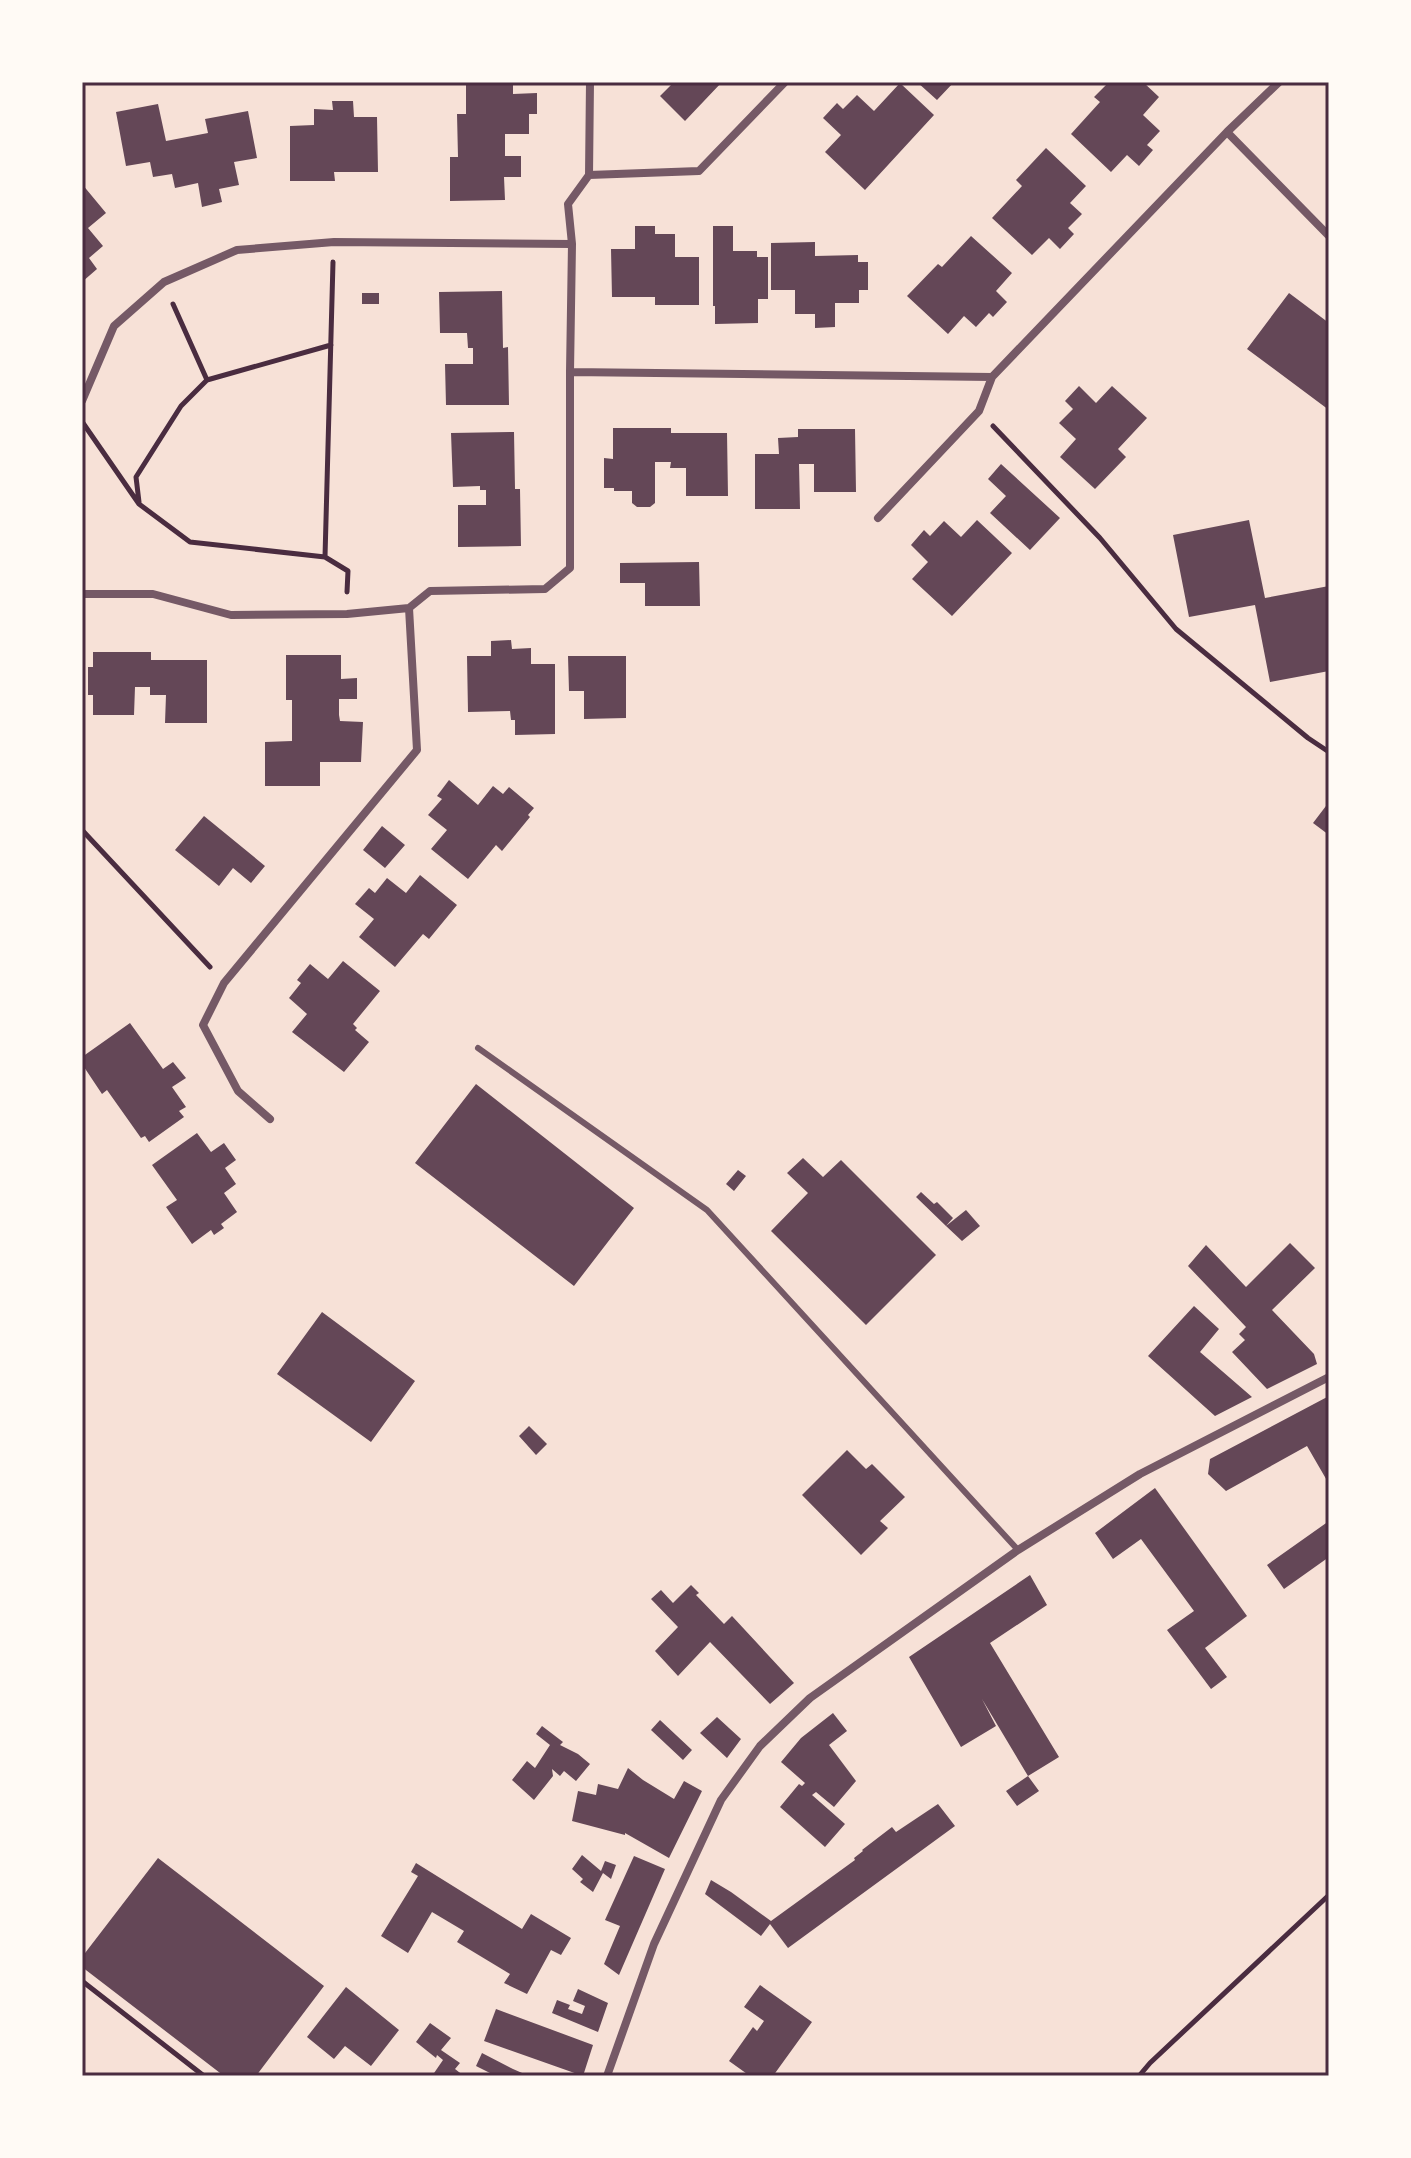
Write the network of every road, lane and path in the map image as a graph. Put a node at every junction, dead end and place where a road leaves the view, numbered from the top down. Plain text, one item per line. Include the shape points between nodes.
1 (590, 82) edge
2 (785, 82) edge
3 (1279, 82) edge
4 (1227, 132) junction
5 (589, 175) junction
6 (1329, 236) edge
7 (334, 242) junction
8 (572, 244) junction
9 (164, 282) junction
10 (331, 345) junction
11 (570, 372) junction
12 (992, 377) junction
13 (207, 380) junction
14 (82, 401) edge
15 (979, 411) junction
16 (82, 422) edge
17 (139, 504) junction
18 (878, 518) dead end
19 (325, 557) junction
20 (82, 594) edge
21 (409, 608) junction
22 (347, 614) junction
23 (1329, 752) edge
24 (82, 830) edge
25 (224, 983) junction
26 (478, 1048) dead end
27 (270, 1119) dead end
28 (1329, 1377) edge
29 (1018, 1550) junction
30 (1329, 1895) edge
31 (82, 1981) edge
32 (204, 2076) edge
33 (607, 2076) edge
34 (1139, 2076) edge

1 - 5 street
2 - 5 street via 699,171
3 - 4 street
4 - 6 street
4 - 12 street
5 - 8 street via 568,204
7 - 8 street
7 - 9 street via 237,250
7 - 10 path
8 - 11 street
9 - 13 path
9 - 14 street via 114,326
10 - 13 path
10 - 19 path
11 - 12 street
11 - 21 street via 570,568 545,589 430,591
12 - 15 street
13 - 17 path via 181,406 136,477
15 - 18 street
15 - 23 path via 1100,538 1176,629
16 - 17 path
17 - 19 path via 190,542
19 - 22 path via 348,571
20 - 22 street via 153,594 231,615
21 - 22 street
21 - 25 street via 417,750
24 - 25 path
25 - 27 street via 203,1025 238,1091
26 - 29 lane via 707,1210
28 - 29 street via 1140,1474
29 - 33 street via 810,1698 760,1746 721,1800 660,1930
30 - 34 path
31 - 32 path

